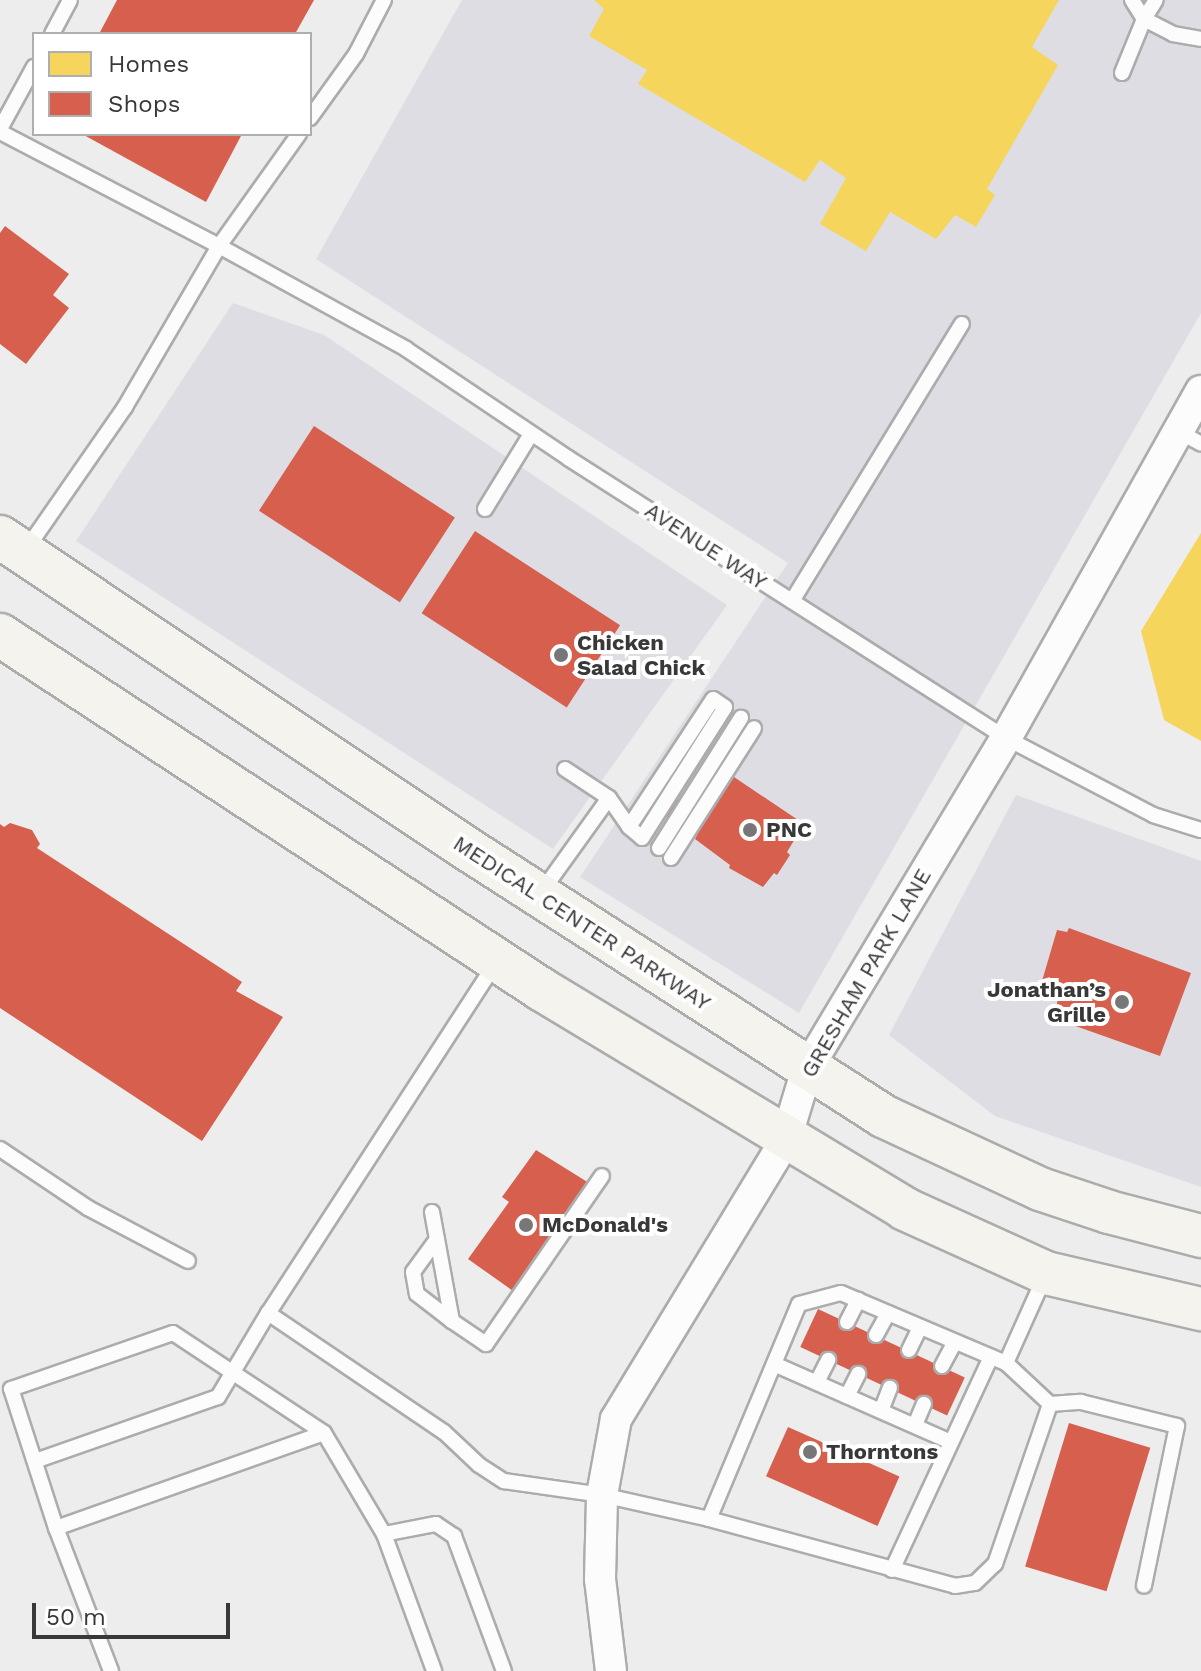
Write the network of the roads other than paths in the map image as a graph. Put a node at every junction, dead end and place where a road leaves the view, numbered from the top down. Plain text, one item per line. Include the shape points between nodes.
1 (70, 0) edge
2 (384, 0) edge
3 (1132, 0) edge
4 (1156, 0) edge
5 (1144, 19) junction
6 (53, 32) edge
7 (1201, 39) edge
8 (32, 71) edge
9 (1122, 73) dead end
10 (312, 115) edge
11 (0, 131) edge
12 (298, 136) edge
13 (219, 246) junction
14 (962, 324) dead end
15 (1201, 391) edge
16 (531, 434) junction
17 (1189, 437) edge
18 (485, 509) dead end
19 (12, 545) edge
20 (792, 601) junction
21 (0, 635) edge
22 (741, 718) dead end
23 (754, 728) dead end
24 (1006, 738) junction
25 (565, 769) dead end
26 (609, 798) junction
27 (629, 827) junction
28 (1201, 830) edge
29 (540, 894) junction
30 (497, 961) junction
31 (807, 1069) junction
32 (786, 1139) junction
33 (0, 1149) edge
34 (602, 1176) dead end
35 (432, 1212) dead end
36 (1201, 1236) edge
37 (437, 1239) junction
38 (188, 1261) dead end
39 (1046, 1273) junction
40 (858, 1300) junction
41 (1201, 1309) edge
42 (268, 1313) junction
43 (888, 1313) junction
44 (452, 1321) junction
45 (847, 1322) dead end
46 (920, 1327) junction
47 (876, 1335) dead end
48 (955, 1342) junction
49 (909, 1350) dead end
50 (991, 1357) junction
51 (828, 1360) dead end
52 (1006, 1363) junction
53 (774, 1364) junction
54 (942, 1366) dead end
55 (234, 1374) junction
56 (858, 1374) dead end
57 (817, 1382) junction
58 (890, 1388) dead end
59 (847, 1396) junction
60 (924, 1404) dead end
61 (1050, 1404) junction
62 (881, 1411) junction
63 (915, 1425) junction
64 (324, 1433) junction
65 (951, 1442) junction
66 (35, 1461) junction
67 (602, 1495) junction
68 (709, 1519) junction
69 (56, 1528) junction
70 (384, 1534) junction
71 (892, 1570) junction
72 (1144, 1586) dead end
73 (111, 1671) edge
74 (434, 1671) edge
75 (504, 1671) edge
76 (611, 1671) edge

1 - 6 lane
2 - 10 lane via 356,54
3 - 5 lane
4 - 5 lane
5 - 7 lane via 1173,34
5 - 9 lane
8 - 11 lane
11 - 13 lane, AVENUE WAY
12 - 13 lane
13 - 16 lane, AVENUE WAY via 406,349
13 - 19 lane via 125,407
14 - 20 lane
15 - 17 street, GRESHAM PARK LANE
16 - 18 lane
16 - 20 lane, AVENUE WAY
17 - 24 street, GRESHAM PARK LANE
19 - 29 main road, MEDICAL CENTER PARKWAY
20 - 24 lane, AVENUE WAY
21 - 30 main road
22 - 23 lane via 665,853
24 - 28 lane, AVENUE WAY via 1153,815
24 - 31 street, GRESHAM PARK LANE
25 - 26 lane
26 - 27 lane
26 - 29 lane
27 - 27 lane via 713,699 725,707 642,838
29 - 31 main road, MEDICAL CENTER PARKWAY
30 - 32 main road
30 - 42 lane
31 - 32 street, GRESHAM PARK LANE
31 - 36 main road, MEDICAL CENTER PARKWAY via 883,1116 1040,1189
32 - 39 main road via 905,1209
32 - 67 street, GRESHAM PARK LANE via 616,1419
33 - 38 lane via 88,1208
34 - 44 lane via 486,1344
35 - 37 lane
37 - 44 lane
37 - 44 lane via 413,1272 417,1294
39 - 41 main road
39 - 52 lane
40 - 43 lane
40 - 45 lane
40 - 53 lane via 841,1293 799,1304
42 - 55 lane
42 - 67 lane via 444,1432 504,1481
43 - 46 lane
43 - 47 lane
46 - 48 lane
46 - 49 lane
48 - 50 lane
48 - 54 lane
50 - 52 lane
50 - 65 lane
51 - 57 lane
52 - 61 lane
53 - 57 lane
53 - 68 lane
55 - 64 lane
55 - 66 lane via 218,1397
55 - 66 lane via 173,1333 11,1389
56 - 59 lane
57 - 59 lane
58 - 62 lane
59 - 62 lane
60 - 63 lane
61 - 71 lane via 995,1564 975,1583 955,1586
61 - 72 lane via 1081,1402 1177,1426
62 - 63 lane
63 - 65 lane
64 - 69 lane
64 - 70 lane
65 - 71 lane
66 - 69 lane
67 - 68 lane
67 - 76 street, GRESHAM PARK LANE via 600,1579
68 - 71 lane
69 - 73 lane
70 - 74 lane
70 - 75 lane via 436,1524 454,1536

